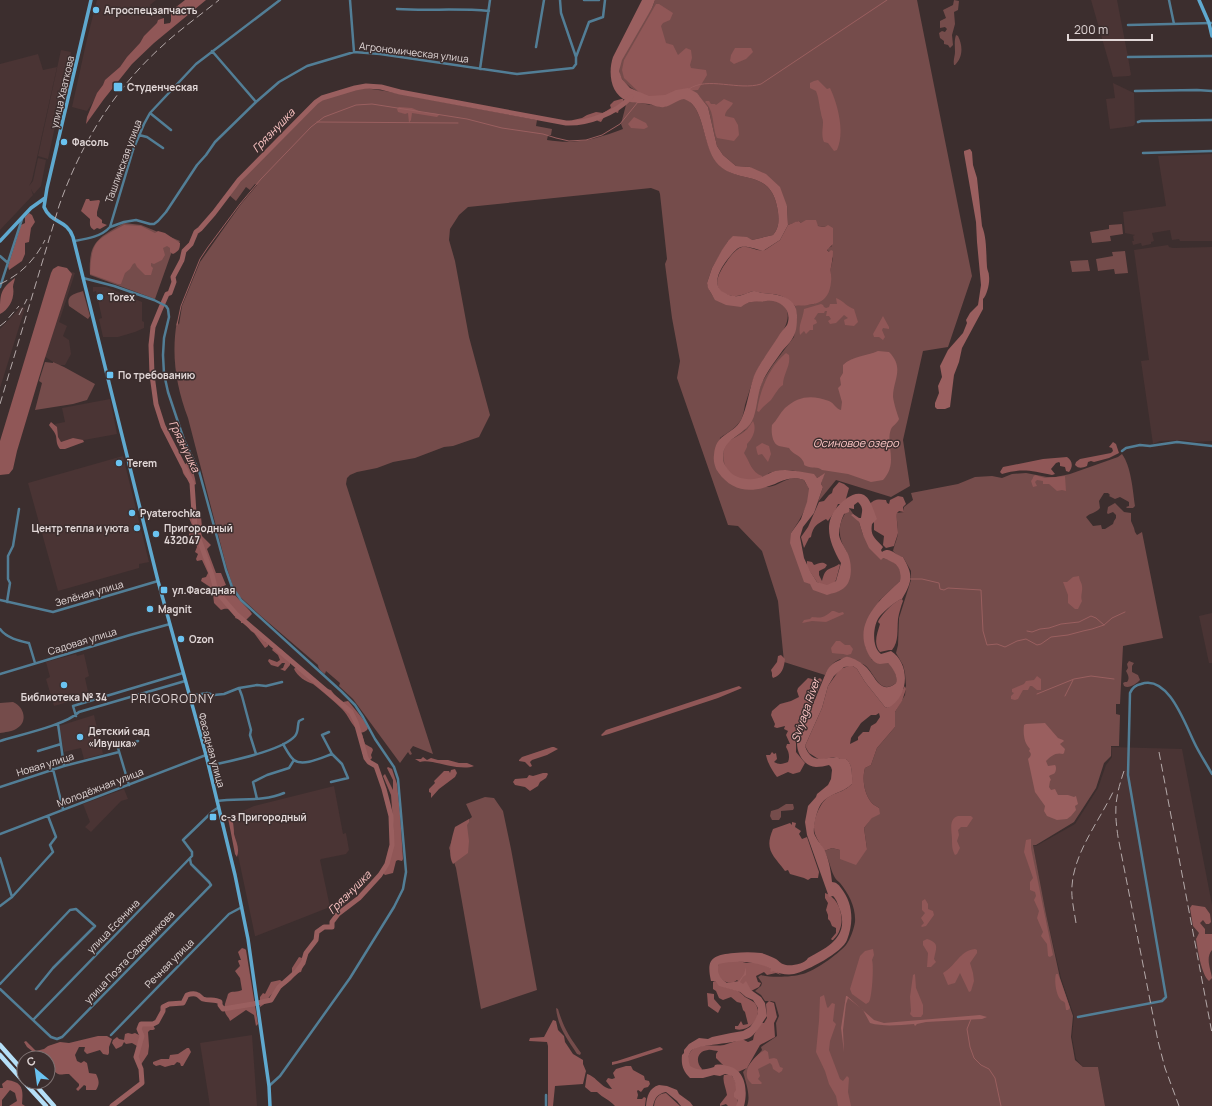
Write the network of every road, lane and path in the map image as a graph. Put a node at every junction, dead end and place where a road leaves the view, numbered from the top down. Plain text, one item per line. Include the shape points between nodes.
1 (92, 0) edge
2 (280, 0) edge
3 (350, 0) edge
4 (490, 0) edge
5 (544, 0) edge
6 (560, 0) edge
7 (584, 0) edge
8 (599, 0) edge
9 (605, 0) edge
10 (1169, 0) edge
11 (1199, 0) edge
12 (397, 9) dead end
13 (489, 11) junction
14 (1210, 23) edge
15 (1174, 24) junction
16 (1128, 25) dead end
17 (1212, 36) edge
18 (536, 47) dead end
19 (212, 52) junction
20 (354, 52) junction
21 (1212, 56) edge
22 (1128, 57) dead end
23 (576, 58) junction
24 (480, 69) junction
25 (1136, 91) dead end
26 (1212, 91) edge
27 (256, 102) junction
28 (150, 113) junction
29 (1212, 120) edge
30 (1138, 122) dead end
31 (171, 130) dead end
32 (140, 134) junction
33 (163, 148) dead end
34 (1212, 151) edge
35 (1143, 153) dead end
36 (45, 198) junction
37 (22, 217) junction
38 (110, 227) junction
39 (0, 241) edge
40 (74, 241) junction
41 (0, 256) edge
42 (8, 263) junction
43 (83, 278) junction
44 (0, 287) edge
45 (1212, 446) edge
46 (1122, 450) dead end
47 (19, 509) dead end
48 (158, 581) junction
49 (0, 600) edge
50 (7, 602) junction
51 (170, 624) junction
52 (0, 629) edge
53 (35, 663) junction
54 (183, 673) junction
55 (0, 674) edge
56 (185, 681) junction
57 (282, 682) dead end
58 (239, 688) junction
59 (190, 696) junction
60 (76, 716) junction
61 (303, 719) dead end
62 (58, 724) junction
63 (330, 732) dead end
64 (0, 741) edge
65 (138, 741) dead end
66 (61, 744) junction
67 (283, 744) junction
68 (38, 751) dead end
69 (119, 752) junction
70 (256, 754) junction
71 (332, 754) junction
72 (206, 755) junction
73 (294, 760) junction
74 (64, 766) junction
75 (208, 766) junction
76 (53, 769) junction
77 (1212, 774) edge
78 (331, 782) dead end
79 (129, 785) junction
80 (0, 787) edge
81 (284, 792) dead end
82 (257, 799) junction
83 (217, 801) junction
84 (219, 807) junction
85 (63, 810) junction
86 (48, 816) junction
87 (0, 834) edge
88 (0, 858) edge
89 (190, 859) junction
90 (12, 897) junction
91 (0, 906) edge
92 (242, 907) junction
93 (0, 984) edge
94 (0, 989) edge
95 (36, 989) dead end
96 (1078, 1017) dead end
97 (33, 1020) junction
98 (110, 1035) dead end
99 (0, 1045) edge
100 (0, 1055) edge
101 (16, 1063) edge
102 (16, 1073) edge
103 (269, 1086) junction
104 (31, 1090) edge
105 (40, 1090) edge
106 (546, 1095) dead end
107 (46, 1106) edge
108 (54, 1106) edge
109 (270, 1106) edge
110 (546, 1106) edge

1 - 36 main road, улица Хваткова
2 - 19 street, Ташлинская улица
3 - 20 street
4 - 13 street
5 - 18 street
6 - 23 street via 561,13
7 - 8 street
9 - 23 street via 603,17 589,22
10 - 15 street
11 - 14 main road
12 - 13 street
13 - 24 street
14 - 15 street
14 - 17 main road
15 - 16 street
19 - 27 street
19 - 28 street, Ташлинская улица via 196,64
20 - 24 street, Агрономическая улица
20 - 27 street, Агрономическая улица via 307,66 279,82
21 - 22 street
23 - 24 street, Агрономическая улица via 576,64 571,69 517,74
25 - 26 street
27 - 38 street, Агрономическая улица via 212,146 158,221 150,224 136,220
28 - 31 street
28 - 32 street, Ташлинская улица
29 - 30 street
32 - 33 street
32 - 38 street, Ташлинская улица
34 - 35 street
36 - 37 main road
36 - 40 main road, Фасадная улица via 44,207 47,214 68,227
37 - 39 main road
37 - 42 street
38 - 40 street via 102,233
40 - 43 main road, Фасадная улица
41 - 42 street
42 - 44 street
43 - 48 main road, Фасадная улица
43 - 103 street via 114,286 166,306 169,317 163,355 168,392 184,440 199,471 232,587 241,600 355,705 394,766 398,779 406,872 403,889 350,978 280,1076
45 - 46 street via 1177,442 1140,445
47 - 50 street via 8,556 10,583
48 - 50 street, Зелёная улица via 53,612
48 - 51 main road, Фасадная улица
49 - 50 street, Зелёная улица
51 - 53 street, Садовая улица
51 - 54 main road, Фасадная улица
52 - 53 street via 5,635 30,643
53 - 55 street, Садовая улица
54 - 56 main road, Фасадная улица
54 - 60 street via 73,706
56 - 59 main road, Фасадная улица
56 - 60 street via 79,712
57 - 58 street
58 - 59 street via 214,695 207,693
58 - 70 street
59 - 72 main road, Фасадная улица
60 - 62 street
61 - 67 street via 299,721 295,735
62 - 64 street
62 - 66 street
63 - 71 street via 322,735
65 - 69 street, Новая улица via 118,748
66 - 68 street
66 - 74 street
67 - 70 street
67 - 73 street
69 - 74 street, Новая улица
69 - 79 street
70 - 75 street
71 - 73 street via 310,762
71 - 78 street via 342,764 348,778
72 - 75 main road, Фасадная улица
72 - 79 street, Молодёжная улица
73 - 82 street via 289,768 253,782
74 - 76 street, Новая улица
75 - 83 main road, Фасадная улица
76 - 80 street, Новая улица
76 - 85 street
77 - 96 street via 1168,693 1158,684 1150,682 1134,687 1130,693 1128,775 1166,997 1162,1001
79 - 85 street, Молодёжная улица
81 - 82 street via 275,797
82 - 83 street
83 - 84 main road, Фасадная улица
84 - 89 street via 183,840 192,852
84 - 92 main road, Фасадная улица
85 - 86 street, Молодёжная улица
86 - 87 street, Молодёжная улица
86 - 90 street via 56,837 50,845 53,852
88 - 90 street
89 - 97 street, улица Есенина
89 - 97 street, улица Поэта Садовникова via 191,864 211,885 62,1037 51,1037
90 - 91 street
92 - 98 street, Речная улица via 230,914
92 - 103 main road, Фасадная улица
93 - 95 street via 70,910 78,910 95,926
94 - 97 street
99 - 101 highway
100 - 102 highway
103 - 109 main road
104 - 107 highway
105 - 108 highway
106 - 110 street

